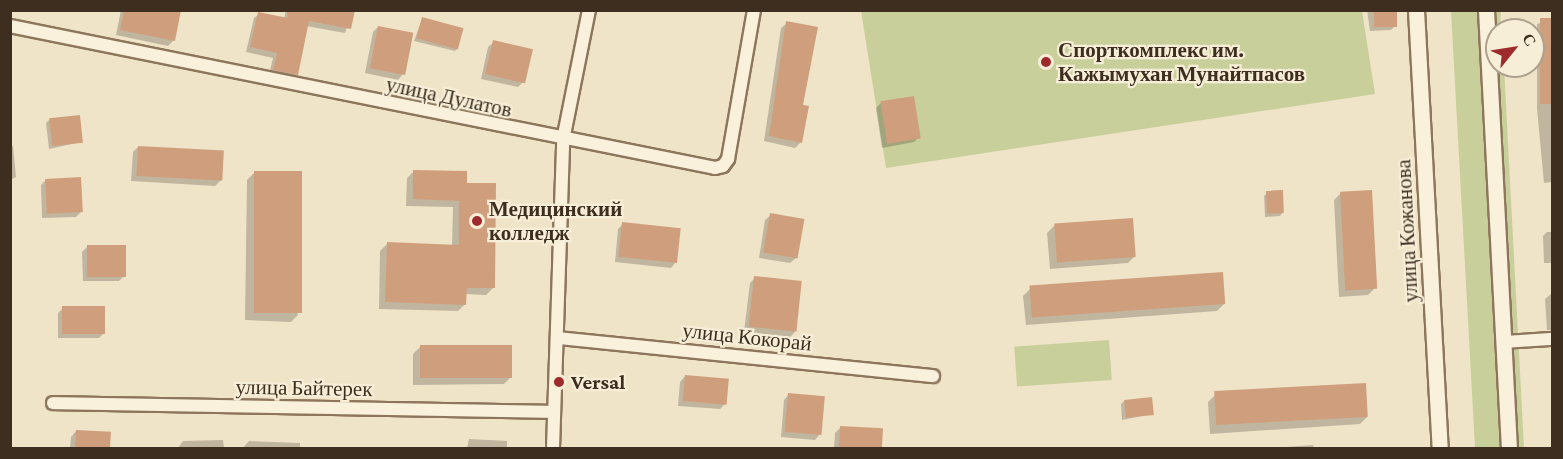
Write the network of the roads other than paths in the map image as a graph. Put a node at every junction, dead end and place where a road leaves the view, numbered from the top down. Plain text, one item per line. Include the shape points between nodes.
1 (589, 10) edge
2 (754, 10) edge
3 (1416, 10) edge
4 (1486, 10) edge
5 (10, 26) edge
6 (563, 140) junction
7 (558, 338) junction
8 (1552, 339) edge
9 (1504, 342) junction
10 (933, 376) dead end
11 (53, 403) dead end
12 (553, 412) junction
13 (553, 448) edge
14 (1440, 448) edge
15 (1509, 448) edge

1 - 6 street
2 - 6 street, улица Дулатов via 728,159 723,166 715,168
3 - 14 street, улица Кожанова
4 - 9 street
5 - 6 street, улица Дулатов
6 - 7 street
7 - 10 street, улица Кокорай
7 - 12 street
8 - 9 street
9 - 15 street
11 - 12 street, улица Байтерек
12 - 13 street

